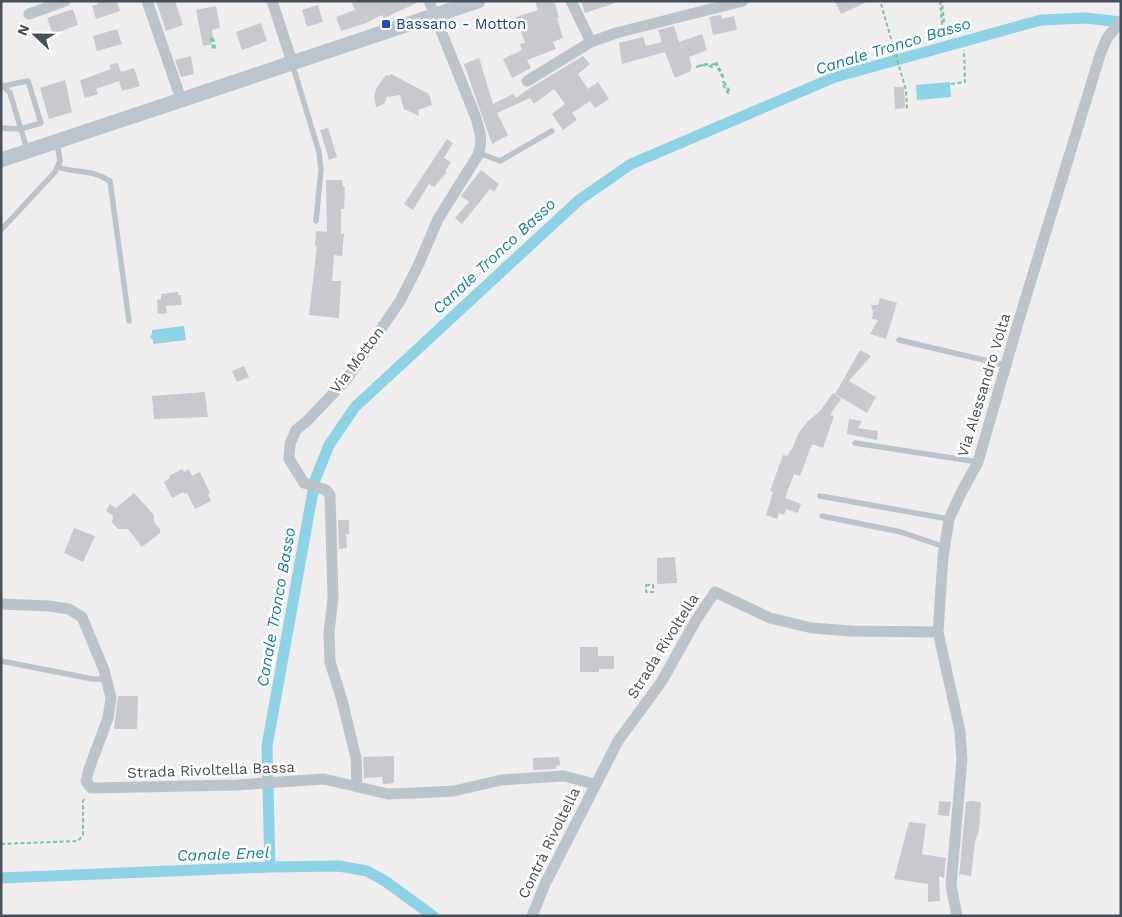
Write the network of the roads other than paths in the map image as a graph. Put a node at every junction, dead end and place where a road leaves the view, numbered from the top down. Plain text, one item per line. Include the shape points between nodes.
1 (65, 1) edge
2 (146, 1) edge
3 (272, 1) edge
4 (429, 1) edge
5 (478, 1) edge
6 (571, 1) edge
7 (743, 1) edge
8 (29, 14) dead end
9 (436, 16) junction
10 (1117, 26) edge
11 (590, 42) junction
12 (292, 62) junction
13 (527, 81) dead end
14 (2, 86) edge
15 (181, 99) junction
16 (1, 128) edge
17 (20, 129) junction
18 (552, 131) dead end
19 (57, 140) junction
20 (28, 151) junction
21 (479, 153) junction
22 (1, 160) edge
23 (57, 167) junction
24 (316, 221) dead end
25 (1, 230) edge
26 (129, 321) dead end
27 (899, 340) dead end
28 (1005, 365) junction
29 (855, 443) dead end
30 (978, 462) junction
31 (820, 496) dead end
32 (822, 516) dead end
33 (949, 519) junction
34 (945, 547) junction
35 (1, 604) edge
36 (938, 632) junction
37 (1, 662) edge
38 (106, 679) junction
39 (594, 784) junction
40 (357, 787) junction
41 (532, 916) edge
42 (957, 916) edge

1 - 8 street
2 - 15 street
3 - 12 street
4 - 9 street
5 - 9 main road
6 - 11 street
7 - 11 street
9 - 12 main road
9 - 21 street via 482,137
10 - 28 street, Via Alessandro Volta via 1100,55
11 - 13 street
12 - 15 main road
12 - 24 lane via 319,152
14 - 17 lane via 10,93
14 - 17 lane via 28,81 41,123
15 - 19 main road
16 - 17 lane
17 - 20 lane
18 - 21 lane via 500,161
19 - 20 main road
19 - 23 lane via 60,161
20 - 22 main road
21 - 40 street, Via Motton via 438,219 400,301 347,379 296,430 290,444 288,459 304,483 326,490 330,495 333,596 330,662 356,758
23 - 25 lane
23 - 26 lane via 98,173 110,181
27 - 28 lane
28 - 30 street, Via Alessandro Volta
29 - 30 lane
30 - 33 street, Via Alessandro Volta
31 - 33 lane
32 - 34 lane via 901,532
33 - 34 street, Via Alessandro Volta
34 - 36 street, Via Alessandro Volta
35 - 38 street via 69,609 82,617
36 - 39 street, Strada Rivoltella via 812,628 770,618 715,592 662,681 618,741
36 - 42 street, Via Alessandro Volta via 960,731 962,759 951,885
37 - 38 lane
38 - 40 street, Strada Rivoltella Bassa via 110,698 108,718 86,781 91,788 261,784 324,779
39 - 40 street, Strada Rivoltella Bassa via 564,776 501,780 454,791 388,794
39 - 41 street, Contrà Rivoltella

